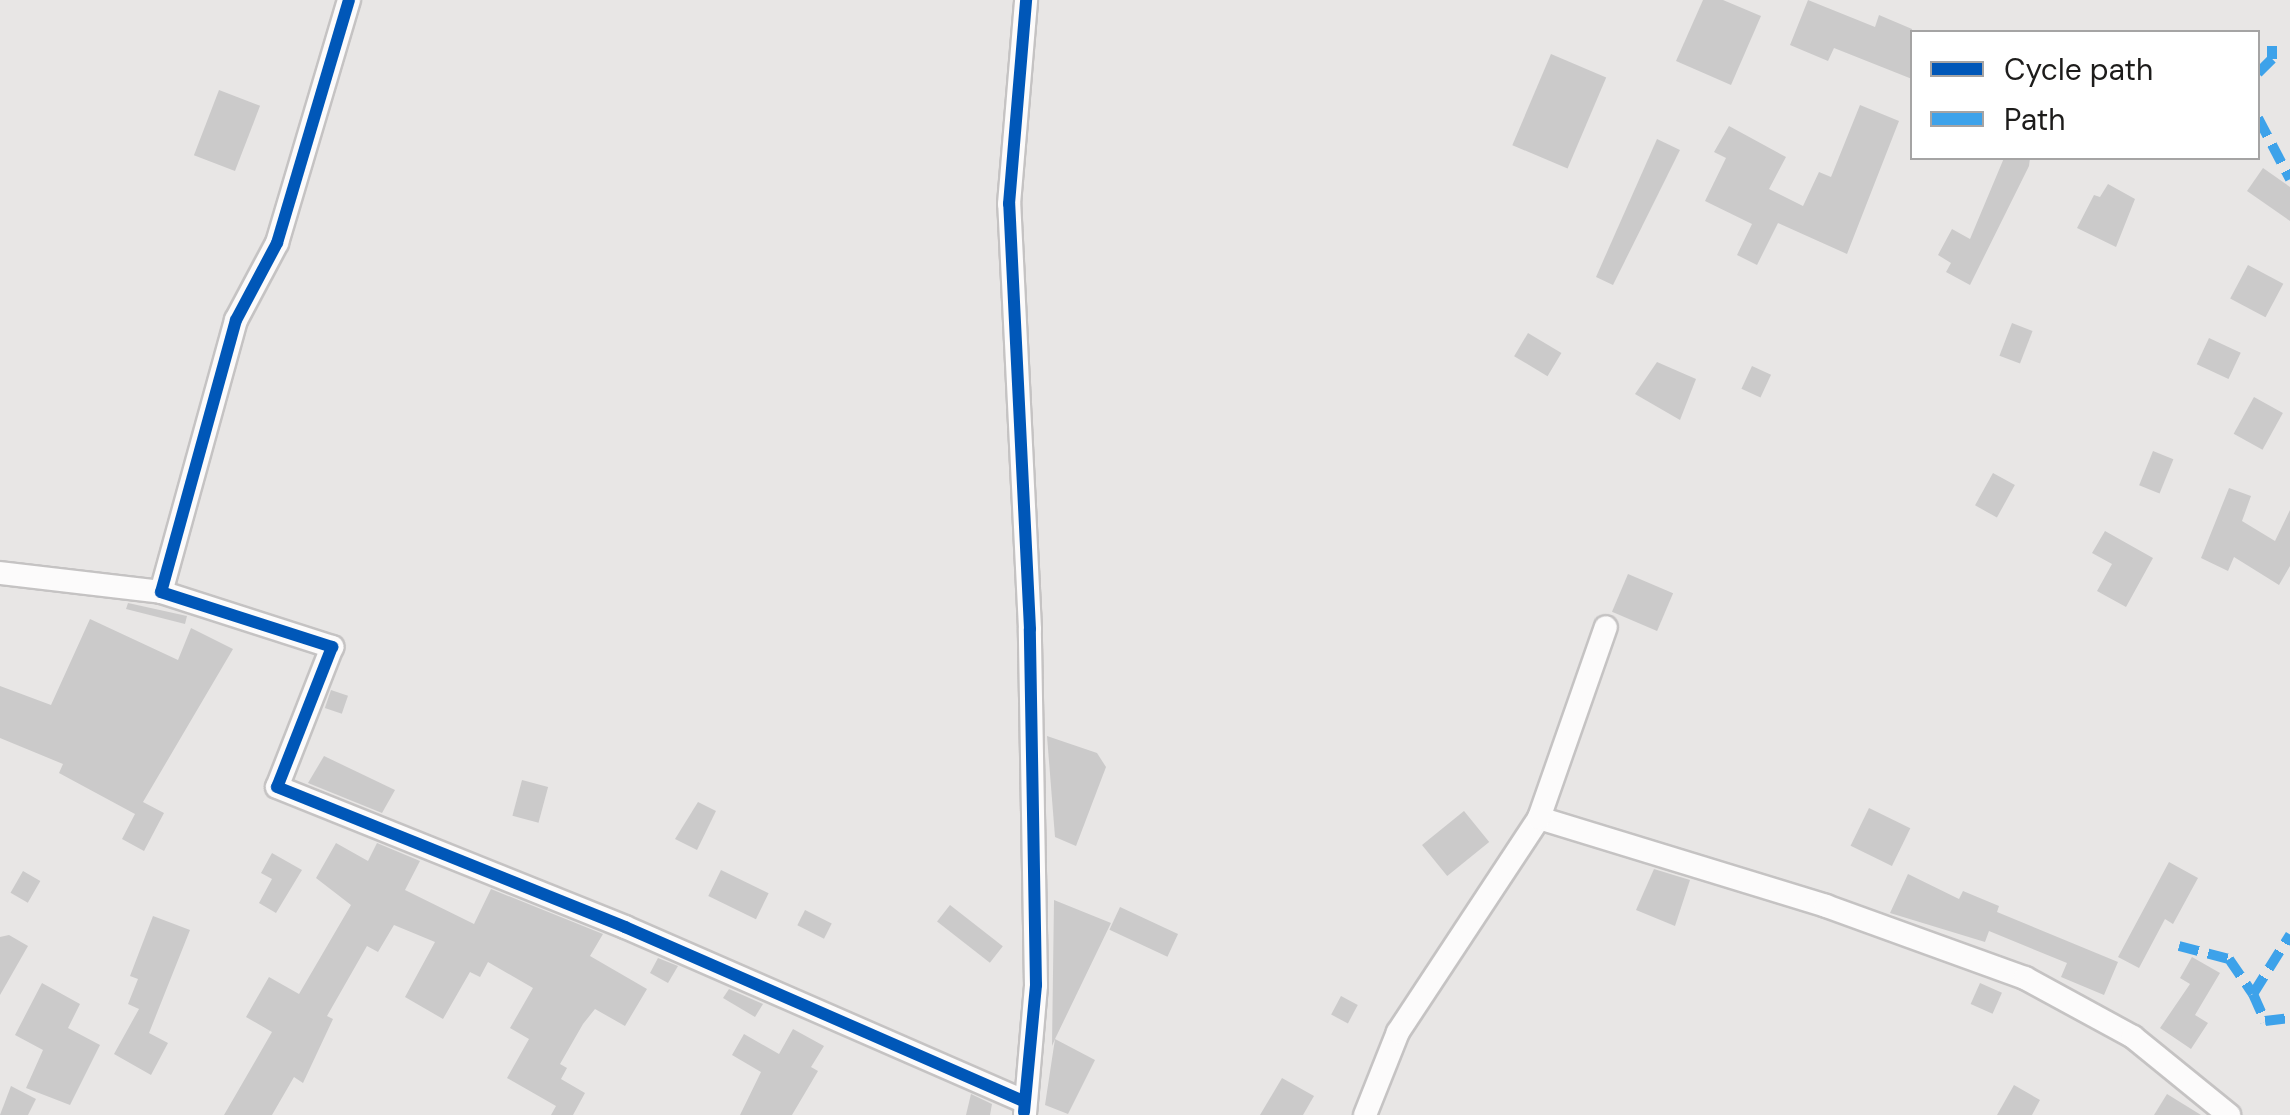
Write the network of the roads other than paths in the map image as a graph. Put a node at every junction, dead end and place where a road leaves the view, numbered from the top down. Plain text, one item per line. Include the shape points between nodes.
1 (349, 0) edge
2 (1026, 0) edge
3 (0, 573) edge
4 (161, 592) junction
5 (1606, 627) dead end
6 (1539, 818) junction
7 (2207, 1106) edge
8 (1023, 1108) edge
9 (1365, 1115) edge
10 (2229, 1115) edge

1 - 4 street via 276,243 236,320
2 - 8 street via 1009,204 1030,630 1036,985
3 - 4 street
4 - 8 street via 332,647 277,788 625,927
5 - 6 street
6 - 7 street via 1826,906 2025,978 2133,1037
6 - 9 street via 1398,1032
7 - 10 street

